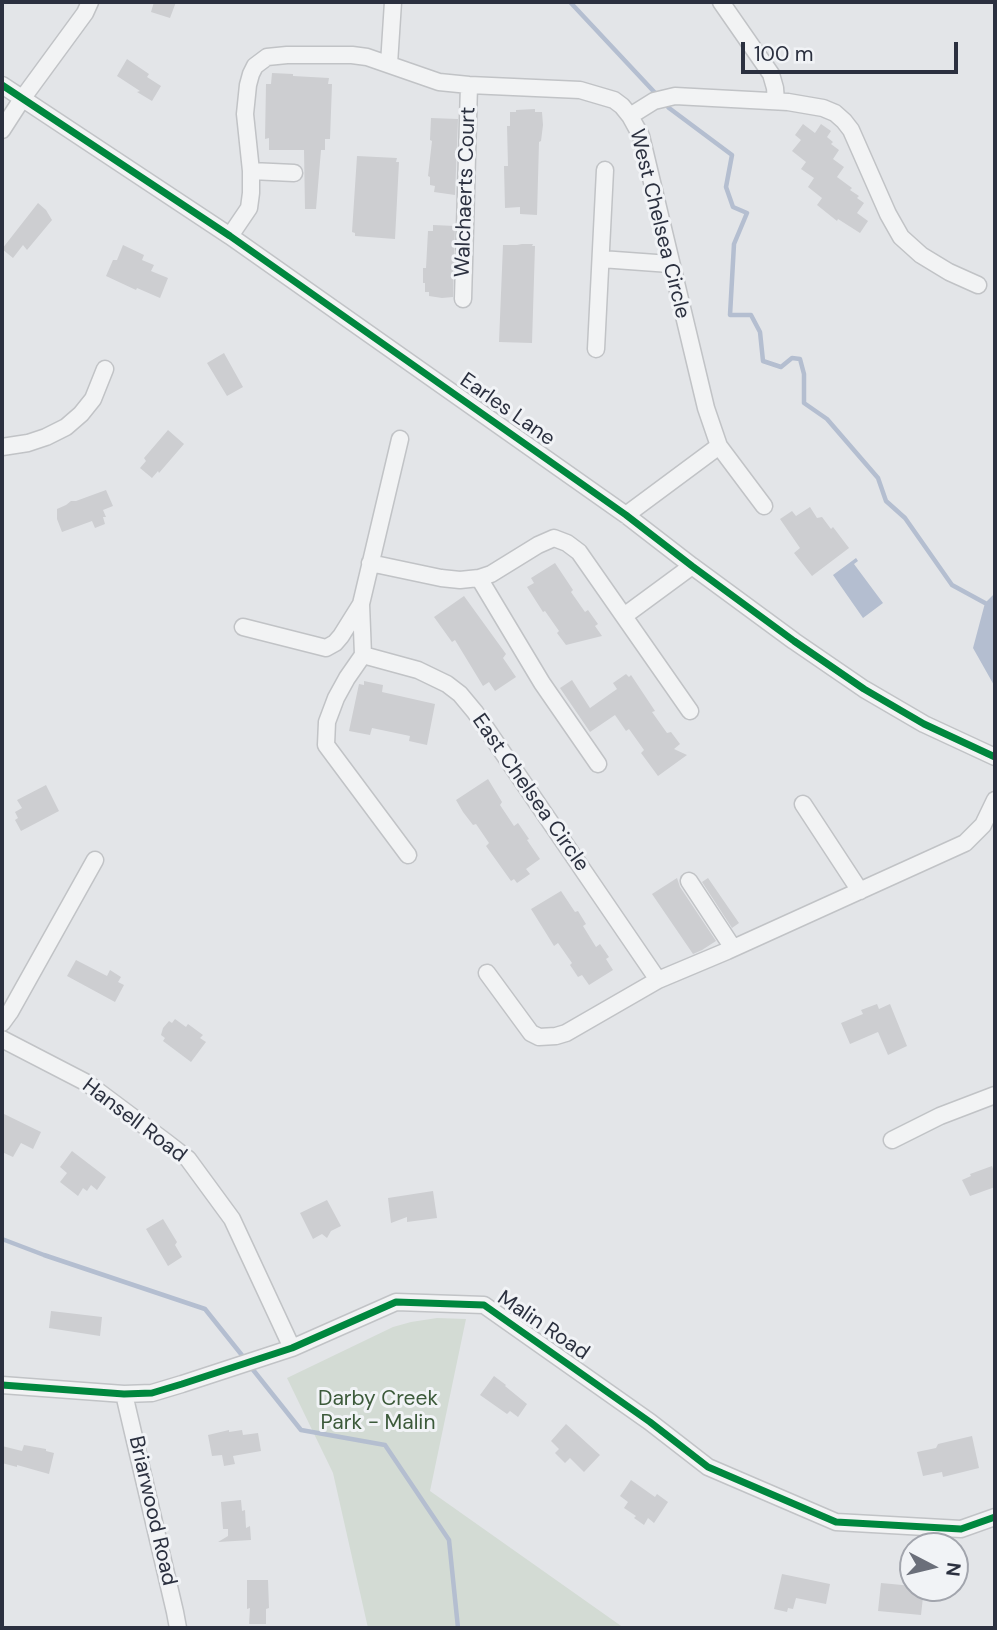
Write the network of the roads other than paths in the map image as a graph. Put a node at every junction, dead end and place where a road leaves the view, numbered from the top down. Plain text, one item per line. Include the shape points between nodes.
1 (90, 2) edge
2 (393, 2) edge
3 (721, 2) edge
4 (389, 64) junction
5 (2, 85) edge
6 (469, 85) junction
7 (22, 99) junction
8 (776, 101) junction
9 (630, 116) junction
10 (2, 130) edge
11 (605, 170) dead end
12 (251, 171) junction
13 (293, 173) dead end
14 (230, 236) junction
15 (601, 260) junction
16 (670, 264) junction
17 (978, 285) dead end
18 (463, 299) dead end
19 (596, 349) dead end
20 (106, 369) dead end
21 (400, 439) dead end
22 (719, 446) junction
23 (2, 447) edge
24 (764, 506) dead end
25 (626, 515) junction
26 (370, 563) junction
27 (692, 566) junction
28 (479, 578) junction
29 (361, 604) junction
30 (624, 616) junction
31 (243, 627) dead end
32 (363, 655) junction
33 (690, 711) dead end
34 (995, 757) edge
35 (598, 764) dead end
36 (995, 800) edge
37 (803, 804) dead end
38 (408, 855) dead end
39 (95, 860) dead end
40 (689, 881) dead end
41 (860, 891) junction
42 (733, 948) junction
43 (487, 973) dead end
44 (658, 980) junction
45 (2, 1023) edge
46 (2, 1039) edge
47 (995, 1095) edge
48 (892, 1140) dead end
49 (292, 1348) junction
50 (2, 1385) edge
51 (124, 1394) junction
52 (995, 1517) edge
53 (178, 1628) edge

1 - 7 street
2 - 4 street
3 - 8 street via 771,74
4 - 6 street, West Chelsea Circle via 439,82
4 - 12 street, West Chelsea Circle via 352,55 287,55 261,61 251,74 246,100
5 - 7 street, Earles Lane
6 - 9 street, West Chelsea Circle via 580,90 614,100
6 - 18 street, Walchaerts Court
7 - 10 street
7 - 14 street, Earles Lane
8 - 9 street via 675,96 654,101
8 - 17 street via 823,108 844,121 901,237 921,255
9 - 16 street, West Chelsea Circle via 641,136
11 - 15 street
12 - 13 street
12 - 14 street, West Chelsea Circle via 249,208
14 - 25 street, Earles Lane
15 - 16 street
15 - 19 street
16 - 22 street, West Chelsea Circle
20 - 23 street via 93,399 66,427 46,438
21 - 26 street
22 - 24 street, West Chelsea Circle
22 - 25 street
25 - 27 street, Earles Lane
26 - 28 street via 441,578
26 - 29 street
27 - 30 street
27 - 34 street, Earles Lane via 864,688 924,724
28 - 30 street via 554,538 579,552
28 - 35 street via 542,683
29 - 31 street via 341,636 326,648
29 - 32 street
30 - 33 street
32 - 38 street via 336,698 327,722 326,745
32 - 44 street, East Chelsea Circle via 418,670 460,694
36 - 41 street via 983,825 965,843
37 - 41 street
39 - 45 street
40 - 42 street
41 - 42 street
42 - 44 street
43 - 44 street via 531,1033 539,1037 556,1037
46 - 49 street, Hansell Road via 87,1083 187,1159 232,1219
47 - 48 street
49 - 51 street, Malin Road via 152,1393
49 - 52 street, Malin Road via 396,1303 484,1305 708,1468 836,1522 961,1529
50 - 51 street, Malin Road
51 - 53 street, Briarwood Road

